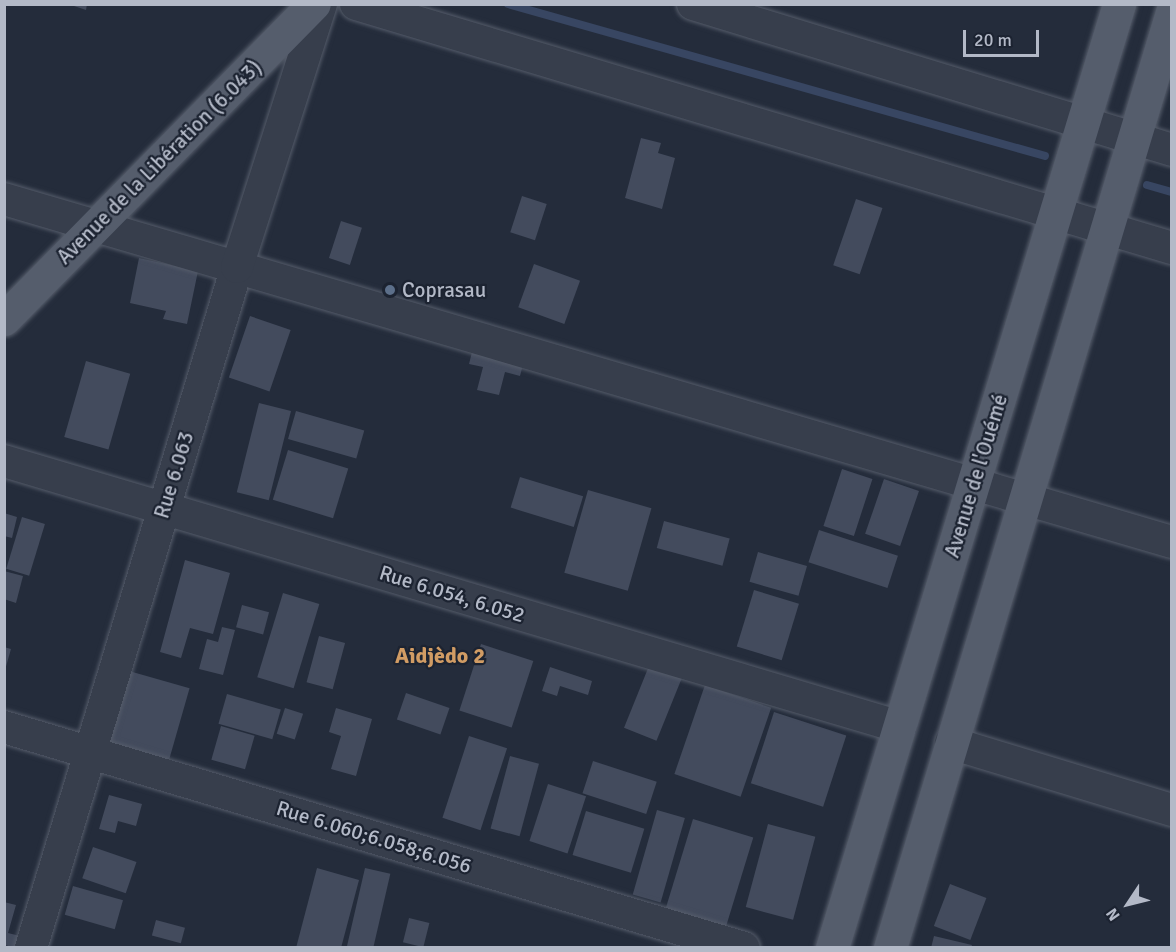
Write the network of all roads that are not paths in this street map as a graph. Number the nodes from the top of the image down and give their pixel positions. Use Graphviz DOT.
graph roads {
  1 [pos="314,4"];
  2 [pos="321,4"];
  3 [pos="356,4"];
  4 [pos="693,4"];
  5 [pos="1119,4"];
  6 [pos="1172,12"];
  7 [pos="1083,122"];
  8 [pos="1134,138"];
  9 [pos="1172,150"];
  10 [pos="4,199"];
  11 [pos="1056,212"];
  12 [pos="95,227"];
  13 [pos="1106,228"];
  14 [pos="1172,248"];
  15 [pos="237,267"];
  16 [pos="4,319"];
  17 [pos="4,461"];
  18 [pos="973,485"];
  19 [pos="1026,497"];
  20 [pos="164,508"];
  21 [pos="1172,542"];
  22 [pos="4,727"];
  23 [pos="900,727"];
  24 [pos="951,743"];
  25 [pos="90,753"];
  26 [pos="1172,810"];
  27 [pos="32,948"];
  28 [pos="744,948"];
  29 [pos="832,948"];
  30 [pos="890,948"];
  1 -- 12 [label="main road, Avenue de la Libération (6.043)"];
  2 -- 15 [label="street, Rue 6.063"];
  3 -- 11 [label="street"];
  4 -- 7 [label="street"];
  5 -- 7 [label="main road, Avenue de l'Ouémé"];
  6 -- 8 [label="main road"];
  7 -- 8 [label="street"];
  7 -- 11 [label="main road, Avenue de l'Ouémé"];
  8 -- 9 [label="street"];
  8 -- 13 [label="main road"];
  10 -- 12 [label="street"];
  11 -- 13 [label="street"];
  11 -- 18 [label="main road, Avenue de l'Ouémé"];
  12 -- 15 [label="street"];
  12 -- 16 [label="main road, Avenue de la Libération (6.043)"];
  13 -- 14 [label="street"];
  13 -- 19 [label="main road"];
  15 -- 18 [label="street"];
  15 -- 20 [label="street, Rue 6.063"];
  17 -- 20 [label="street, Rue 6.054, 6.052"];
  18 -- 19 [label="street"];
  18 -- 23 [label="main road, Avenue de l'Ouémé"];
  19 -- 21 [label="street"];
  19 -- 24 [label="main road"];
  20 -- 23 [label="street, Rue 6.054, 6.052"];
  20 -- 25 [label="street, Rue 6.063"];
  22 -- 25 [label="street, Rue 6.060;6.058;6.056"];
  23 -- 29 [label="main road, Avenue de l'Ouémé"];
  24 -- 26 [label="street"];
  24 -- 30 [label="main road"];
  25 -- 27 [label="street, Rue 6.063"];
  25 -- 28 [label="street, Rue 6.060;6.058;6.056"];
}
